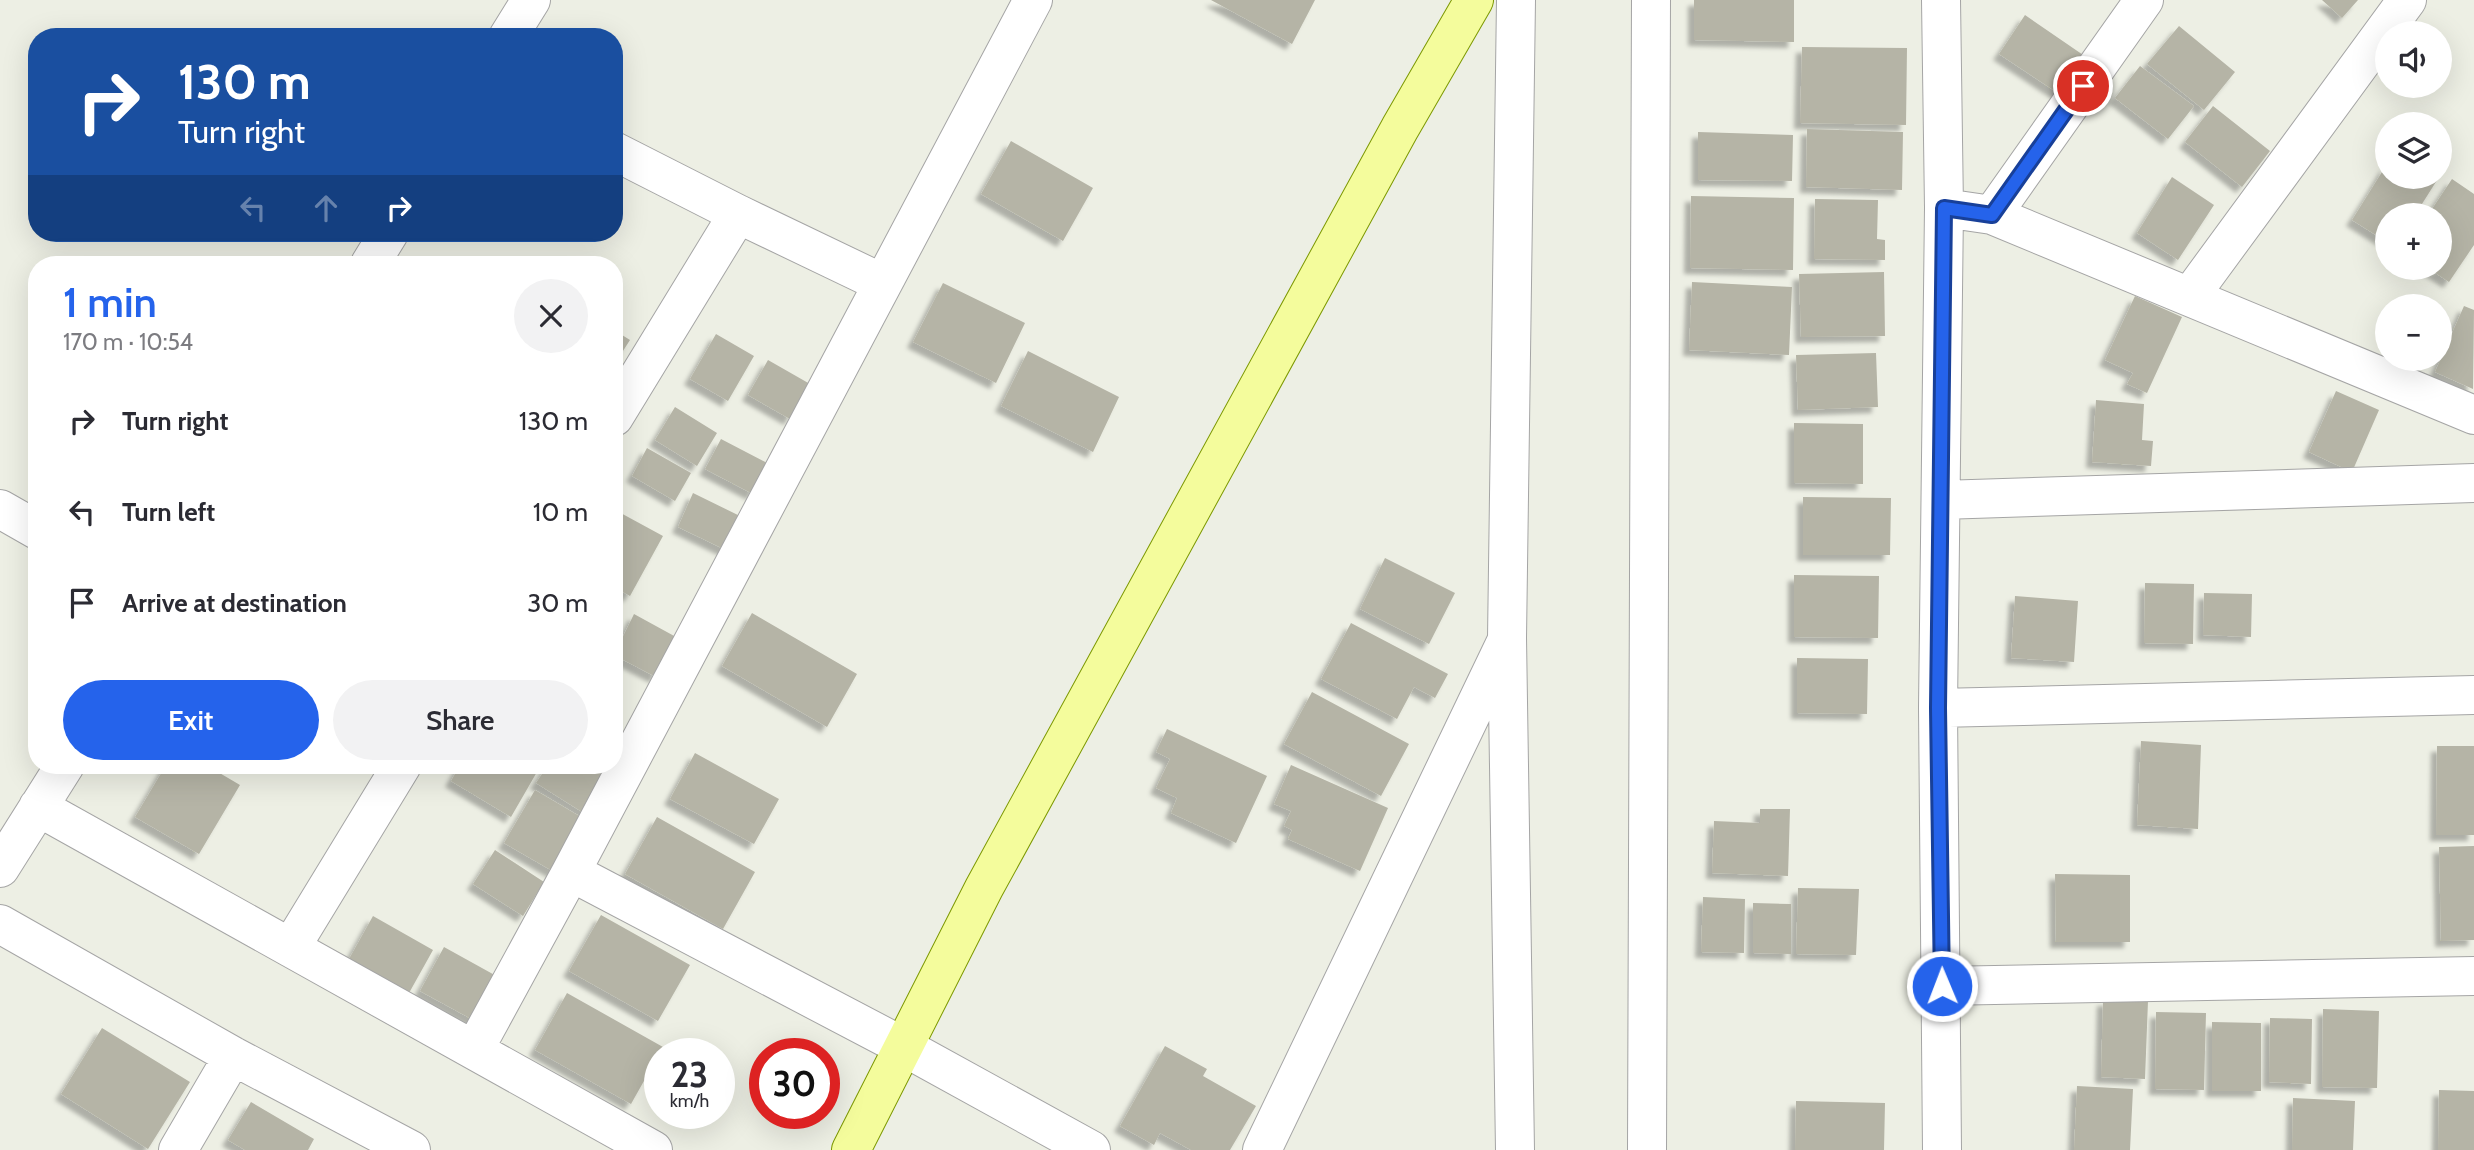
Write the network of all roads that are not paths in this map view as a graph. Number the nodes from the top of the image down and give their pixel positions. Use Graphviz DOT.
graph roads {
  1 [pos="531,0"];
  2 [pos="1033,0"];
  3 [pos="1474,0"];
  4 [pos="1516,0"];
  5 [pos="1651,0"];
  6 [pos="1941,0"];
  7 [pos="2144,0"];
  8 [pos="2407,0"];
  9 [pos="514,28"];
  10 [pos="623,156"];
  11 [pos="1944,208"];
  12 [pos="738,214"];
  13 [pos="1992,215"];
  14 [pos="882,283"];
  15 [pos="2190,296"];
  16 [pos="623,402"];
  17 [pos="2474,415"];
  18 [pos="2474,483"];
  19 [pos="1941,500"];
  20 [pos="0,509"];
  21 [pos="28,525"];
  22 [pos="1507,638"];
  23 [pos="2474,695"];
  24 [pos="1938,708"];
  25 [pos="59,774"];
  26 [pos="397,774"];
  27 [pos="623,774"];
  28 [pos="623,774"];
  29 [pos="38,807"];
  30 [pos="0,868"];
  31 [pos="571,872"];
  32 [pos="0,924"];
  33 [pos="291,947"];
  34 [pos="2474,976"];
  35 [pos="1942,986"];
  36 [pos="904,1047"];
  37 [pos="474,1050"];
  38 [pos="233,1056"];
  39 [pos="178,1150"];
  40 [pos="411,1150"];
  41 [pos="653,1150"];
  42 [pos="851,1150"];
  43 [pos="1091,1150"];
  44 [pos="1262,1150"];
  45 [pos="1515,1150"];
  46 [pos="1647,1150"];
  47 [pos="1942,1150"];
  1 -- 9 [label="street"];
  2 -- 14 [label="street"];
  3 -- 36 [label="main road"];
  4 -- 22 [label="street"];
  5 -- 46 [label="street"];
  6 -- 11 [label="street"];
  7 -- 13 [label="street"];
  8 -- 15 [label="street"];
  10 -- 12 [label="street"];
  11 -- 13 [label="street"];
  11 -- 19 [label="street"];
  12 -- 14 [label="street"];
  12 -- 16 [label="street"];
  13 -- 15 [label="street"];
  14 -- 27 [label="street"];
  15 -- 17 [label="street"];
  18 -- 19 [label="street"];
  19 -- 24 [label="street"];
  20 -- 21 [label="street"];
  22 -- 44 [label="street"];
  22 -- 45 [label="street"];
  23 -- 24 [label="street"];
  24 -- 35 [label="street"];
  25 -- 29 [label="street"];
  26 -- 33 [label="street"];
  28 -- 31 [label="street"];
  29 -- 30 [label="street"];
  29 -- 33 [label="street"];
  31 -- 36 [label="street"];
  31 -- 37 [label="street"];
  32 -- 38 [label="street"];
  33 -- 37 [label="street"];
  34 -- 35 [label="street"];
  35 -- 47 [label="street"];
  36 -- 42 [label="main road"];
  36 -- 43 [label="street"];
  37 -- 41 [label="street"];
  38 -- 39 [label="street"];
  38 -- 40 [label="street"];
}
